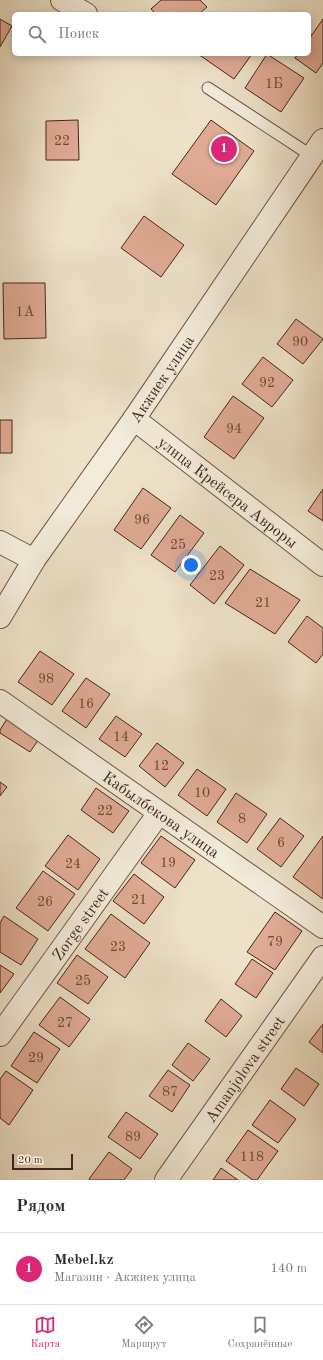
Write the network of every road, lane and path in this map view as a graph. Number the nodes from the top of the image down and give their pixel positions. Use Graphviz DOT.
graph roads {
  1 [pos="62,0"];
  2 [pos="83,12"];
  3 [pos="208,88"];
  4 [pos="318,148"];
  5 [pos="134,420"];
  6 [pos="0,542"];
  7 [pos="34,560"];
  8 [pos="323,565"];
  9 [pos="0,617"];
  10 [pos="0,701"];
  11 [pos="159,813"];
  12 [pos="323,927"];
  13 [pos="323,957"];
  14 [pos="0,1035"];
  15 [pos="166,1180"];
  1 -- 2 [label="street"];
  3 -- 4 [label="lane"];
  4 -- 5 [label="street, Акжиек улица"];
  5 -- 7 [label="street, Акжиек улица"];
  5 -- 8 [label="street, улица Крейсера Авроры"];
  6 -- 7 [label="street"];
  7 -- 9 [label="street, Акжиек улица"];
  10 -- 11 [label="street, Кабылбекова улица"];
  11 -- 12 [label="street, Кабылбекова улица"];
  11 -- 14 [label="street, Zorge street"];
  13 -- 15 [label="street, Amanjolova street"];
}
